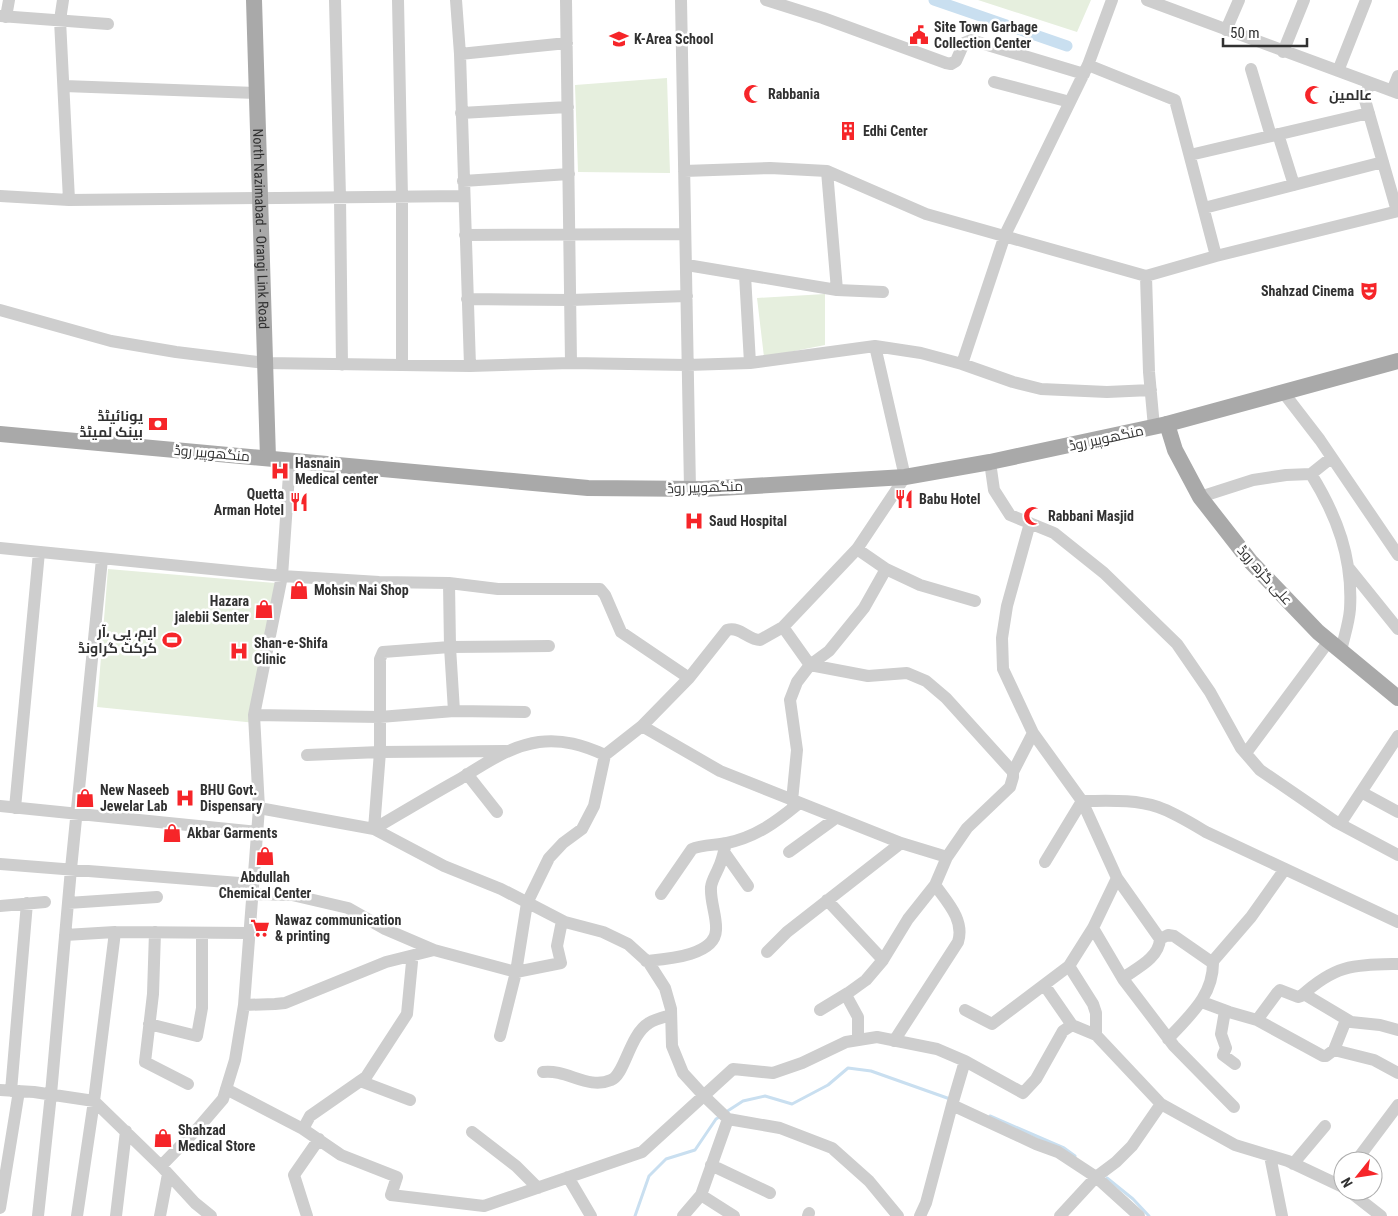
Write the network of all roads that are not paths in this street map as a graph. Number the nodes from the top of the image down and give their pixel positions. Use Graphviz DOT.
graph roads {
  1 [pos="8,0"];
  2 [pos="63,0"];
  3 [pos="254,0"];
  4 [pos="335,0"];
  5 [pos="398,0"];
  6 [pos="456,0"];
  7 [pos="566,0"];
  8 [pos="681,0"];
  9 [pos="766,0"];
  10 [pos="1112,0"];
  11 [pos="1147,0"];
  12 [pos="1239,0"];
  13 [pos="1304,0"];
  14 [pos="1366,0"];
  15 [pos="1178,6"];
  16 [pos="3,16"];
  17 [pos="60,20"];
  18 [pos="108,24"];
  19 [pos="1226,30"];
  20 [pos="567,43"];
  21 [pos="1283,52"];
  22 [pos="460,54"];
  23 [pos="1251,69"];
  24 [pos="1086,70"];
  25 [pos="1338,72"];
  26 [pos="1398,76"];
  27 [pos="994,82"];
  28 [pos="1369,83"];
  29 [pos="64,86"];
  30 [pos="256,92"];
  31 [pos="1395,92"];
  32 [pos="1070,102"];
  33 [pos="568,107"];
  34 [pos="461,113"];
  35 [pos="1369,113"];
  36 [pos="1274,135"];
  37 [pos="1190,155"];
  38 [pos="1383,162"];
  39 [pos="827,171"];
  40 [pos="684,172"];
  41 [pos="569,174"];
  42 [pos="463,181"];
  43 [pos="1294,185"];
  44 [pos="0,196"];
  45 [pos="464,196"];
  46 [pos="402,197"];
  47 [pos="340,198"];
  48 [pos="260,199"];
  49 [pos="69,200"];
  50 [pos="1204,208"];
  51 [pos="1398,211"];
  52 [pos="570,234"];
  53 [pos="685,234"];
  54 [pos="465,235"];
  55 [pos="1005,235"];
  56 [pos="1216,256"];
  57 [pos="687,265"];
  58 [pos="746,275"];
  59 [pos="1146,276"];
  60 [pos="837,290"];
  61 [pos="883,292"];
  62 [pos="687,296"];
  63 [pos="467,299"];
  64 [pos="571,300"];
  65 [pos="0,310"];
  66 [pos="875,346"];
  67 [pos="1398,361"];
  68 [pos="265,363"];
  69 [pos="572,363"];
  70 [pos="750,363"];
  71 [pos="342,364"];
  72 [pos="962,364"];
  73 [pos="402,365"];
  74 [pos="687,365"];
  75 [pos="470,366"];
  76 [pos="1151,390"];
  77 [pos="1283,392"];
  78 [pos="1161,426"];
  79 [pos="0,434"];
  80 [pos="268,458"];
  81 [pos="1331,458"];
  82 [pos="290,460"];
  83 [pos="990,462"];
  84 [pos="1311,474"];
  85 [pos="905,477"];
  86 [pos="690,489"];
  87 [pos="1200,497"];
  88 [pos="1030,523"];
  89 [pos="0,548"];
  90 [pos="857,550"];
  91 [pos="39,552"];
  92 [pos="1398,556"];
  93 [pos="102,559"];
  94 [pos="1348,567"];
  95 [pos="886,569"];
  96 [pos="282,576"];
  97 [pos="449,583"];
  98 [pos="976,601"];
  99 [pos="783,627"];
  100 [pos="1398,629"];
  101 [pos="549,646"];
  102 [pos="1335,646"];
  103 [pos="450,647"];
  104 [pos="810,665"];
  105 [pos="689,678"];
  106 [pos="1398,698"];
  107 [pos="454,711"];
  108 [pos="526,712"];
  109 [pos="254,715"];
  110 [pos="380,717"];
  111 [pos="642,726"];
  112 [pos="1033,733"];
  113 [pos="1398,736"];
  114 [pos="380,752"];
  115 [pos="508,752"];
  116 [pos="1246,753"];
  117 [pos="307,755"];
  118 [pos="605,755"];
  119 [pos="1013,772"];
  120 [pos="467,774"];
  121 [pos="1361,792"];
  122 [pos="795,802"];
  123 [pos="1082,802"];
  124 [pos="0,806"];
  125 [pos="15,808"];
  126 [pos="259,808"];
  127 [pos="497,812"];
  128 [pos="1398,812"];
  129 [pos="76,814"];
  130 [pos="836,818"];
  131 [pos="1340,824"];
  132 [pos="374,829"];
  133 [pos="257,832"];
  134 [pos="901,844"];
  135 [pos="725,848"];
  136 [pos="789,852"];
  137 [pos="1398,855"];
  138 [pos="947,857"];
  139 [pos="1045,862"];
  140 [pos="0,864"];
  141 [pos="71,869"];
  142 [pos="1285,869"];
  143 [pos="1117,878"];
  144 [pos="935,885"];
  145 [pos="748,886"];
  146 [pos="252,889"];
  147 [pos="661,894"];
  148 [pos="157,897"];
  149 [pos="827,900"];
  150 [pos="45,902"];
  151 [pos="27,903"];
  152 [pos="68,903"];
  153 [pos="527,903"];
  154 [pos="0,906"];
  155 [pos="562,921"];
  156 [pos="1398,922"];
  157 [pos="1093,928"];
  158 [pos="115,932"];
  159 [pos="155,932"];
  160 [pos="202,933"];
  161 [pos="249,933"];
  162 [pos="65,935"];
  163 [pos="1160,939"];
  164 [pos="434,950"];
  165 [pos="768,952"];
  166 [pos="883,960"];
  167 [pos="646,961"];
  168 [pos="1213,961"];
  169 [pos="412,962"];
  170 [pos="1398,964"];
  171 [pos="1069,966"];
  172 [pos="516,972"];
  173 [pos="1123,978"];
  174 [pos="1044,986"];
  175 [pos="1304,994"];
  176 [pos="846,995"];
  177 [pos="1202,1002"];
  178 [pos="244,1005"];
  179 [pos="820,1010"];
  180 [pos="964,1010"];
  181 [pos="1225,1011"];
  182 [pos="671,1015"];
  183 [pos="1257,1020"];
  184 [pos="1346,1020"];
  185 [pos="149,1024"];
  186 [pos="1072,1025"];
  187 [pos="1398,1030"];
  188 [pos="1096,1035"];
  189 [pos="500,1036"];
  190 [pos="1168,1039"];
  191 [pos="858,1040"];
  192 [pos="894,1041"];
  193 [pos="1334,1050"];
  194 [pos="965,1061"];
  195 [pos="1235,1064"];
  196 [pos="1396,1067"];
  197 [pos="543,1072"];
  198 [pos="360,1081"];
  199 [pos="188,1084"];
  200 [pos="226,1089"];
  201 [pos="10,1090"];
  202 [pos="51,1094"];
  203 [pos="704,1096"];
  204 [pos="410,1100"];
  205 [pos="94,1101"];
  206 [pos="953,1102"];
  207 [pos="1161,1104"];
  208 [pos="1398,1105"];
  209 [pos="1234,1107"];
  210 [pos="723,1115"];
  211 [pos="1325,1126"];
  212 [pos="303,1129"];
  213 [pos="126,1131"];
  214 [pos="472,1132"];
  215 [pos="319,1139"];
  216 [pos="1364,1151"];
  217 [pos="1270,1156"];
  218 [pos="1294,1164"];
  219 [pos="711,1165"];
  220 [pos="165,1170"];
  221 [pos="1099,1175"];
  222 [pos="568,1177"];
  223 [pos="1333,1181"];
  224 [pos="538,1188"];
  225 [pos="770,1193"];
  226 [pos="701,1195"];
  227 [pos="1363,1201"];
  228 [pos="0,1208"];
  229 [pos="486,1211"];
  230 [pos="890,1213"];
  231 [pos="38,1216"];
  232 [pos="77,1216"];
  233 [pos="116,1216"];
  234 [pos="160,1216"];
  235 [pos="212,1216"];
  236 [pos="307,1216"];
  237 [pos="591,1216"];
  238 [pos="683,1216"];
  239 [pos="734,1216"];
  240 [pos="920,1216"];
  241 [pos="1060,1216"];
  242 [pos="1139,1216"];
  243 [pos="1282,1216"];
  244 [pos="1381,1216"];
  1 -- 16 [label="street"];
  2 -- 17 [label="street"];
  3 -- 30 [label="main road, North Nazimabad - Orangi Link Road"];
  4 -- 47 [label="street"];
  5 -- 46 [label="street"];
  6 -- 22 [label="street"];
  7 -- 20 [label="street"];
  8 -- 40 [label="street"];
  9 -- 24 [label="street"];
  10 -- 24 [label="street"];
  11 -- 15 [label="street"];
  12 -- 19 [label="street"];
  13 -- 21 [label="street"];
  14 -- 25 [label="street"];
  15 -- 19 [label="street"];
  16 -- 17 [label="street"];
  17 -- 18 [label="street"];
  17 -- 29 [label="street"];
  19 -- 21 [label="street"];
  20 -- 22 [label="street"];
  20 -- 33 [label="street"];
  21 -- 25 [label="street"];
  22 -- 34 [label="street"];
  23 -- 36 [label="street"];
  24 -- 32 [label="street"];
  24 -- 37 [label="street"];
  25 -- 28 [label="street"];
  26 -- 31 [label="street"];
  27 -- 32 [label="street"];
  28 -- 31 [label="street"];
  28 -- 35 [label="street"];
  29 -- 30 [label="street"];
  29 -- 49 [label="street"];
  30 -- 48 [label="main road, North Nazimabad - Orangi Link Road"];
  32 -- 55 [label="street"];
  33 -- 34 [label="street"];
  33 -- 41 [label="street"];
  34 -- 42 [label="street"];
  35 -- 36 [label="street"];
  35 -- 38 [label="street"];
  36 -- 37 [label="street"];
  36 -- 43 [label="street"];
  37 -- 50 [label="street"];
  38 -- 43 [label="street"];
  38 -- 51 [label="street"];
  39 -- 40 [label="street"];
  39 -- 55 [label="street"];
  39 -- 60 [label="street"];
  40 -- 53 [label="street"];
  41 -- 42 [label="street"];
  41 -- 52 [label="street"];
  42 -- 45 [label="street"];
  43 -- 50 [label="street"];
  44 -- 49 [label="street"];
  45 -- 46 [label="street"];
  45 -- 54 [label="street"];
  46 -- 47 [label="street"];
  46 -- 73 [label="street"];
  47 -- 48 [label="street"];
  47 -- 71 [label="street"];
  48 -- 49 [label="street"];
  48 -- 68 [label="main road, North Nazimabad - Orangi Link Road"];
  50 -- 56 [label="street"];
  51 -- 56 [label="street"];
  52 -- 53 [label="street"];
  52 -- 54 [label="street"];
  52 -- 64 [label="street"];
  53 -- 57 [label="street"];
  54 -- 63 [label="street"];
  55 -- 59 [label="street"];
  55 -- 72 [label="street"];
  56 -- 59 [label="street"];
  57 -- 58 [label="street"];
  57 -- 62 [label="street"];
  58 -- 60 [label="street"];
  58 -- 70 [label="street"];
  59 -- 76 [label="street"];
  60 -- 61 [label="street"];
  62 -- 64 [label="street"];
  62 -- 74 [label="street"];
  63 -- 64 [label="street"];
  63 -- 75 [label="street"];
  64 -- 69 [label="street"];
  65 -- 68 [label="street"];
  66 -- 70 [label="street"];
  66 -- 72 [label="street"];
  66 -- 85 [label="street"];
  67 -- 77 [label="main road, منگھوپیر روڈ"];
  68 -- 71 [label="street"];
  68 -- 80 [label="main road, North Nazimabad - Orangi Link Road"];
  69 -- 74 [label="street"];
  69 -- 75 [label="street"];
  70 -- 74 [label="street"];
  71 -- 73 [label="street"];
  72 -- 76 [label="street"];
  73 -- 75 [label="street"];
  74 -- 86 [label="street"];
  76 -- 78 [label="street"];
  77 -- 78 [label="main road, منگھوپیر روڈ"];
  77 -- 81 [label="street"];
  78 -- 83 [label="main road, منگھوپیر روڈ"];
  78 -- 87 [label="main road, علی گڑھ روڈ"];
  79 -- 80 [label="main road, منگھوپیر روڈ"];
  80 -- 82 [label="main road, منگھوپیر روڈ"];
  81 -- 84 [label="street"];
  81 -- 92 [label="street"];
  82 -- 86 [label="main road, منگھوپیر روڈ"];
  82 -- 96 [label="street"];
  83 -- 85 [label="main road, منگھوپیر روڈ"];
  83 -- 88 [label="street"];
  84 -- 87 [label="street"];
  84 -- 94 [label="street"];
  85 -- 86 [label="main road, منگھوپیر روڈ"];
  85 -- 90 [label="street"];
  87 -- 102 [label="main road, علی گڑھ روڈ"];
  88 -- 112 [label="street"];
  88 -- 116 [label="street"];
  89 -- 91 [label="street"];
  90 -- 95 [label="street"];
  90 -- 99 [label="street"];
  91 -- 93 [label="street"];
  91 -- 125 [label="street"];
  93 -- 96 [label="street"];
  93 -- 129 [label="street"];
  94 -- 100 [label="street"];
  94 -- 102 [label="street"];
  95 -- 98 [label="street"];
  95 -- 104 [label="street"];
  96 -- 97 [label="street"];
  96 -- 109 [label="street"];
  97 -- 103 [label="street"];
  97 -- 105 [label="street"];
  99 -- 104 [label="street"];
  99 -- 105 [label="street"];
  101 -- 103 [label="street"];
  102 -- 106 [label="main road, علی گڑھ روڈ"];
  102 -- 116 [label="street"];
  103 -- 107 [label="street"];
  103 -- 110 [label="street"];
  104 -- 119 [label="street"];
  104 -- 122 [label="street"];
  105 -- 111 [label="street"];
  107 -- 108 [label="street"];
  107 -- 110 [label="street"];
  109 -- 110 [label="street"];
  109 -- 126 [label="street"];
  110 -- 114 [label="street"];
  111 -- 118 [label="street"];
  111 -- 122 [label="street"];
  112 -- 119 [label="street"];
  112 -- 123 [label="street"];
  113 -- 121 [label="street"];
  114 -- 115 [label="street"];
  114 -- 117 [label="street"];
  114 -- 132 [label="street"];
  115 -- 118 [label="street"];
  115 -- 120 [label="street"];
  116 -- 131 [label="street"];
  118 -- 153 [label="street"];
  119 -- 138 [label="street"];
  120 -- 127 [label="street"];
  120 -- 132 [label="street"];
  121 -- 128 [label="street"];
  121 -- 131 [label="street"];
  122 -- 130 [label="street"];
  122 -- 135 [label="street"];
  123 -- 139 [label="street"];
  123 -- 142 [label="street"];
  123 -- 143 [label="street"];
  124 -- 125 [label="street"];
  125 -- 129 [label="street"];
  126 -- 132 [label="street"];
  126 -- 133 [label="street"];
  129 -- 133 [label="street"];
  129 -- 141 [label="street"];
  130 -- 134 [label="street"];
  130 -- 136 [label="street"];
  131 -- 137 [label="street"];
  132 -- 153 [label="street"];
  133 -- 146 [label="street"];
  134 -- 138 [label="street"];
  134 -- 149 [label="street"];
  135 -- 145 [label="street"];
  135 -- 147 [label="street"];
  135 -- 167 [label="street"];
  138 -- 144 [label="street"];
  140 -- 141 [label="street"];
  141 -- 146 [label="street"];
  141 -- 152 [label="street"];
  142 -- 156 [label="street"];
  142 -- 168 [label="street"];
  143 -- 157 [label="street"];
  143 -- 163 [label="street"];
  144 -- 166 [label="street"];
  144 -- 192 [label="street"];
  146 -- 161 [label="street"];
  146 -- 164 [label="street"];
  148 -- 152 [label="street"];
  149 -- 165 [label="street"];
  149 -- 166 [label="street"];
  150 -- 151 [label="street"];
  151 -- 154 [label="street"];
  151 -- 201 [label="street"];
  152 -- 162 [label="street"];
  153 -- 155 [label="street"];
  153 -- 172 [label="street"];
  155 -- 167 [label="street"];
  155 -- 172 [label="street"];
  157 -- 171 [label="street"];
  157 -- 173 [label="street"];
  158 -- 159 [label="street"];
  158 -- 162 [label="street"];
  158 -- 205 [label="street"];
  159 -- 160 [label="street"];
  159 -- 185 [label="street"];
  160 -- 161 [label="street"];
  160 -- 185 [label="street"];
  161 -- 178 [label="street"];
  162 -- 202 [label="street"];
  163 -- 168 [label="street"];
  163 -- 173 [label="street"];
  164 -- 172 [label="street"];
  164 -- 178 [label="street"];
  166 -- 176 [label="street"];
  167 -- 182 [label="street"];
  168 -- 177 [label="street"];
  169 -- 198 [label="street"];
  170 -- 175 [label="street"];
  171 -- 174 [label="street"];
  171 -- 188 [label="street"];
  172 -- 189 [label="street"];
  173 -- 190 [label="street"];
  174 -- 180 [label="street"];
  174 -- 186 [label="street"];
  175 -- 183 [label="street"];
  175 -- 184 [label="street"];
  176 -- 179 [label="street"];
  176 -- 191 [label="street"];
  177 -- 181 [label="street"];
  177 -- 190 [label="street"];
  178 -- 200 [label="street"];
  181 -- 183 [label="street"];
  181 -- 195 [label="street"];
  182 -- 197 [label="street"];
  182 -- 203 [label="street"];
  183 -- 193 [label="street"];
  184 -- 187 [label="street"];
  184 -- 193 [label="street"];
  185 -- 199 [label="street"];
  186 -- 188 [label="street"];
  186 -- 194 [label="street"];
  188 -- 207 [label="street"];
  190 -- 209 [label="street"];
  191 -- 192 [label="street"];
  191 -- 203 [label="street"];
  192 -- 194 [label="street"];
  193 -- 196 [label="street"];
  194 -- 206 [label="street"];
  198 -- 204 [label="street"];
  198 -- 212 [label="street"];
  200 -- 212 [label="street"];
  200 -- 220 [label="street"];
  201 -- 202 [label="street"];
  201 -- 228 [label="street"];
  202 -- 205 [label="street"];
  202 -- 231 [label="street"];
  203 -- 210 [label="street"];
  203 -- 222 [label="street"];
  205 -- 213 [label="street"];
  205 -- 232 [label="street"];
  206 -- 221 [label="street"];
  206 -- 240 [label="street"];
  207 -- 217 [label="street"];
  207 -- 221 [label="street"];
  208 -- 216 [label="street"];
  210 -- 219 [label="street"];
  210 -- 230 [label="street"];
  211 -- 218 [label="street"];
  212 -- 215 [label="street"];
  213 -- 220 [label="street"];
  213 -- 233 [label="street"];
  214 -- 224 [label="street"];
  215 -- 229 [label="street"];
  215 -- 236 [label="street"];
  217 -- 218 [label="street"];
  217 -- 243 [label="street"];
  218 -- 223 [label="street"];
  219 -- 225 [label="street"];
  219 -- 226 [label="street"];
  220 -- 234 [label="street"];
  220 -- 235 [label="street"];
  221 -- 241 [label="street"];
  221 -- 242 [label="street"];
  222 -- 224 [label="street"];
  222 -- 237 [label="street"];
  224 -- 229 [label="street"];
  226 -- 238 [label="street"];
  226 -- 239 [label="street"];
  227 -- 244 [label="street"];
}
